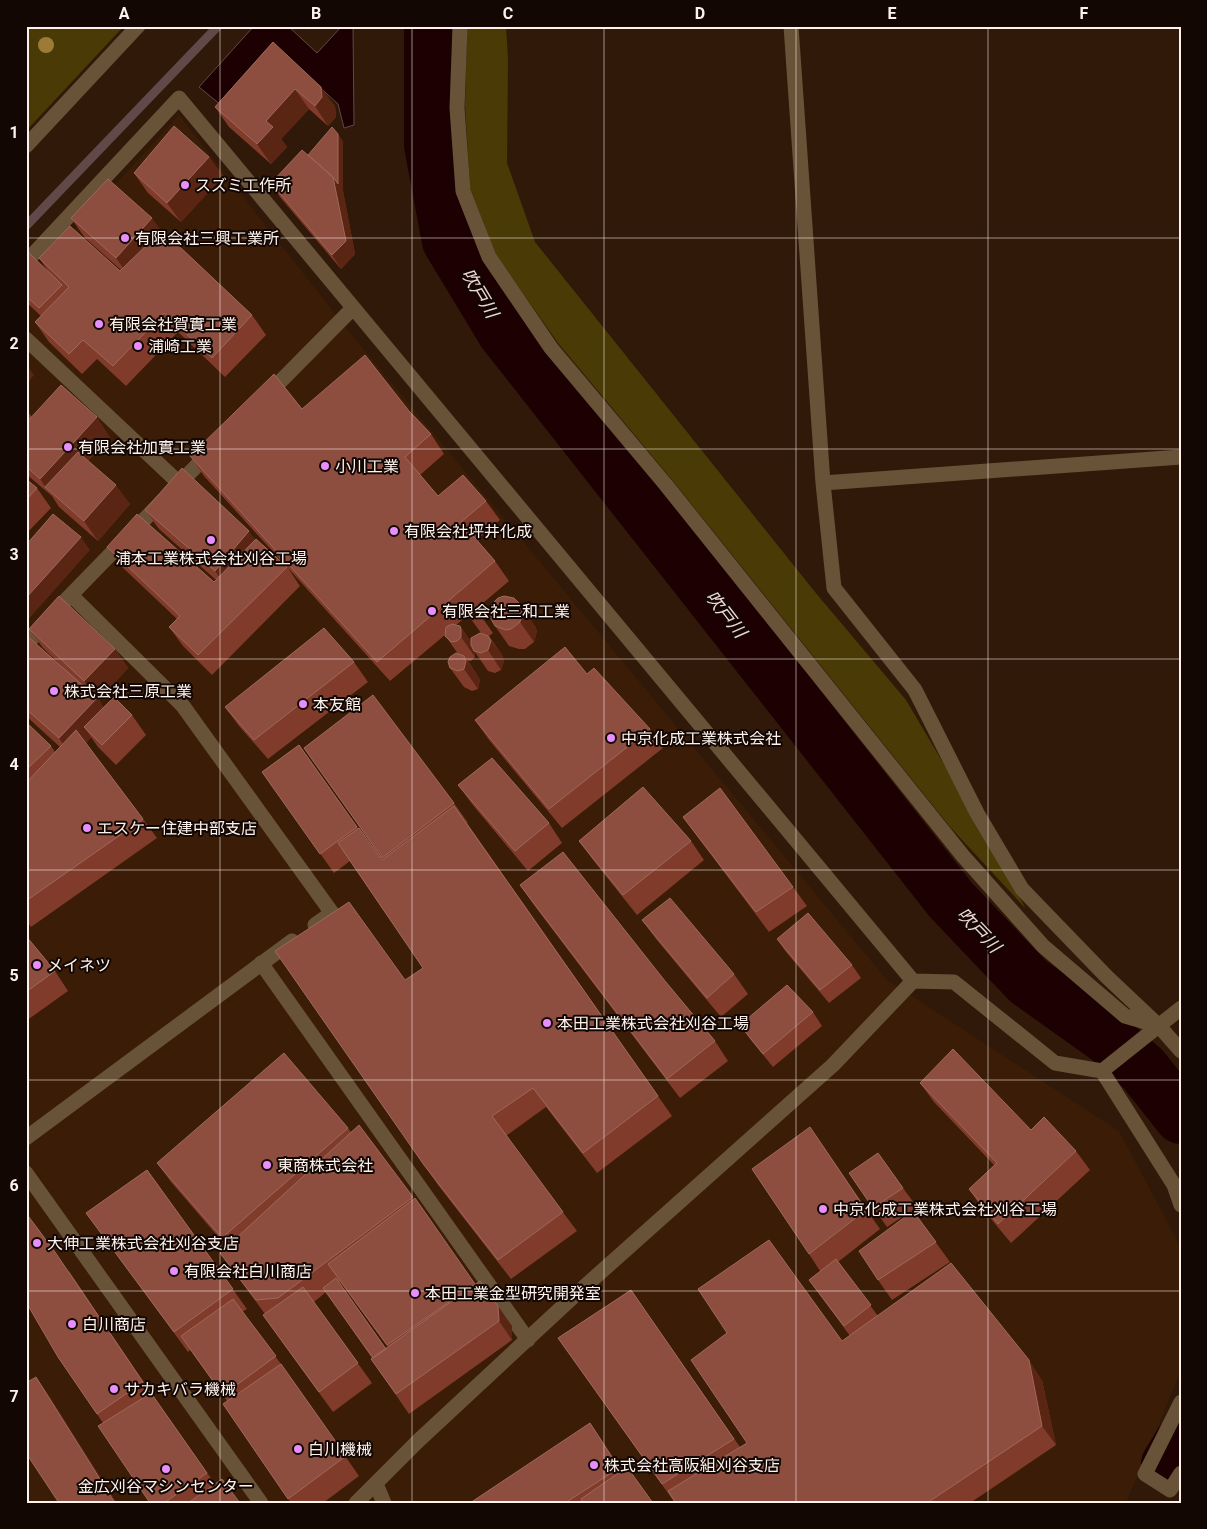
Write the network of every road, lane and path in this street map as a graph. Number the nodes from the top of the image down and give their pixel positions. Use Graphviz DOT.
graph roads {
  1 [pos="138,26"];
  2 [pos="460,26"];
  3 [pos="791,26"];
  4 [pos="26,146"];
  5 [pos="26,262"];
  6 [pos="353,308"];
  7 [pos="26,339"];
  8 [pos="256,406"];
  9 [pos="221,441"];
  10 [pos="1181,457"];
  11 [pos="179,483"];
  12 [pos="823,483"];
  13 [pos="70,595"];
  14 [pos="26,645"];
  15 [pos="261,963"];
  16 [pos="912,981"];
  17 [pos="1181,1008"];
  18 [pos="1159,1026"];
  19 [pos="1181,1051"];
  20 [pos="1102,1071"];
  21 [pos="26,1138"];
  22 [pos="26,1173"];
  23 [pos="1181,1205"];
  24 [pos="528,1340"];
  25 [pos="1181,1402"];
  26 [pos="1181,1473"];
  27 [pos="376,1484"];
  28 [pos="262,1503"];
  29 [pos="356,1503"];
  30 [pos="384,1503"];
  1 -- 4 [label="street"];
  2 -- 18 [label="street"];
  3 -- 12 [label="street"];
  5 -- 6 [label="street"];
  6 -- 8 [label="street"];
  6 -- 16 [label="street"];
  7 -- 11 [label="street"];
  9 -- 11 [label="street"];
  10 -- 12 [label="street"];
  11 -- 13 [label="street"];
  12 -- 18 [label="street"];
  13 -- 14 [label="street"];
  13 -- 15 [label="street"];
  15 -- 21 [label="street"];
  15 -- 24 [label="street"];
  16 -- 20 [label="street"];
  16 -- 24 [label="street"];
  17 -- 18 [label="street"];
  18 -- 19 [label="street"];
  18 -- 20 [label="street"];
  20 -- 23 [label="street"];
  22 -- 28 [label="street"];
  24 -- 27 [label="street"];
  25 -- 26 [label="street"];
  27 -- 29 [label="street"];
  27 -- 30 [label="street"];
}
